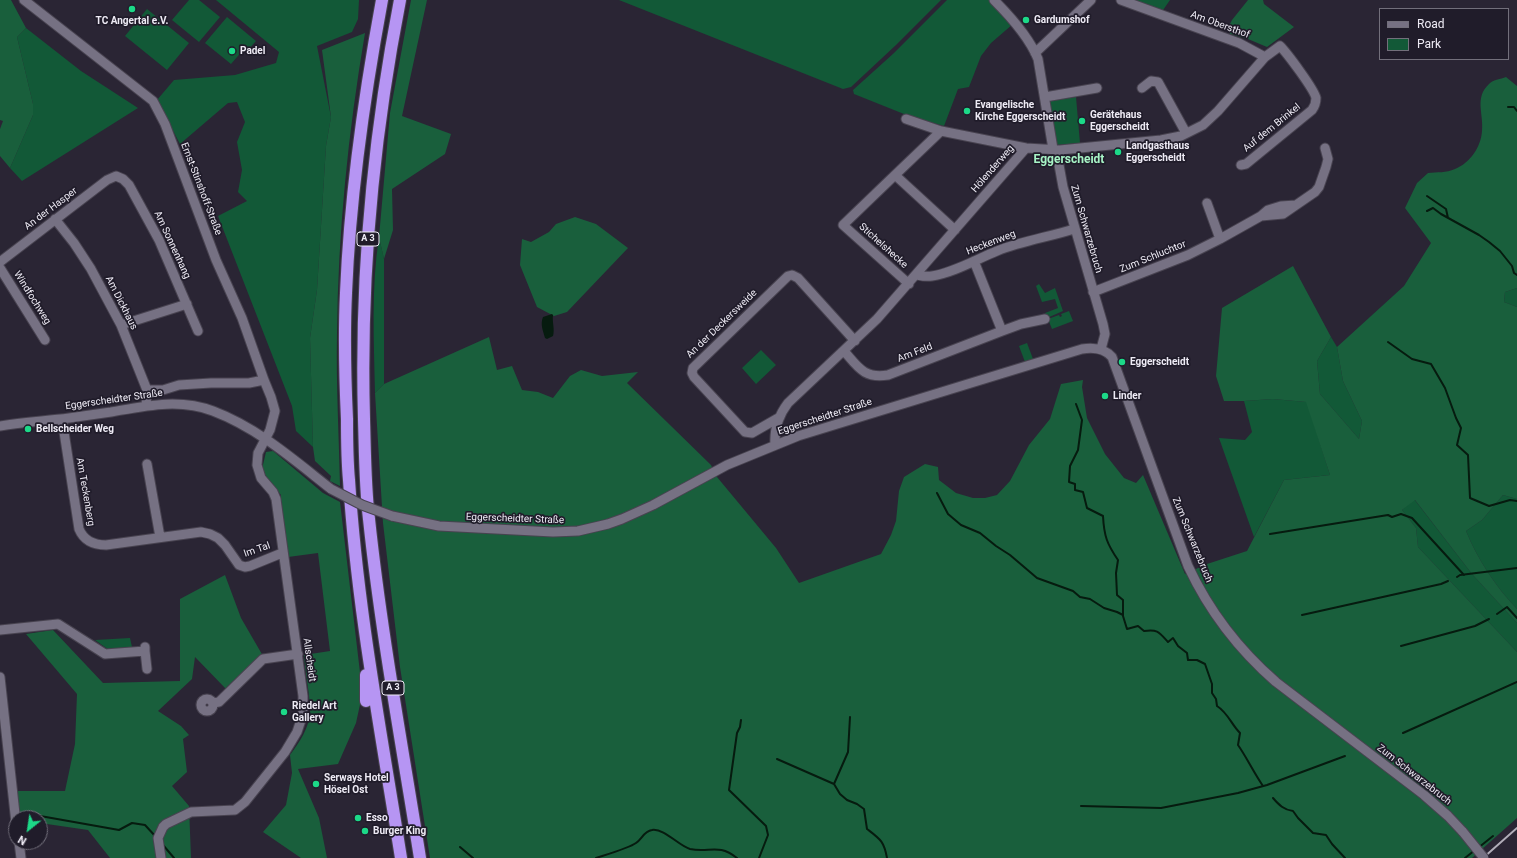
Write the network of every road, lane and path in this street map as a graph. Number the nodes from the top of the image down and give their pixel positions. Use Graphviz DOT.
graph roads {
  1 [pos="24,0"];
  2 [pos="382,0"];
  3 [pos="400,0"];
  4 [pos="994,0"];
  5 [pos="1091,0"];
  6 [pos="1121,0"];
  7 [pos="1280,46"];
  8 [pos="1035,53"];
  9 [pos="1265,57"];
  10 [pos="1097,88"];
  11 [pos="1142,88"];
  12 [pos="1045,97"];
  13 [pos="906,118"];
  14 [pos="941,131"];
  15 [pos="1186,133"];
  16 [pos="1026,148"];
  17 [pos="1325,148"];
  18 [pos="1056,150"];
  19 [pos="1241,165"];
  20 [pos="895,175"];
  21 [pos="116,176"];
  22 [pos="1207,203"];
  23 [pos="55,220"];
  24 [pos="1074,229"];
  25 [pos="955,230"];
  26 [pos="1220,239"];
  27 [pos="974,261"];
  28 [pos="0,262"];
  29 [pos="0,268"];
  30 [pos="917,275"];
  31 [pos="909,284"];
  32 [pos="1093,292"];
  33 [pos="187,304"];
  34 [pos="1045,319"];
  35 [pos="121,325"];
  36 [pos="198,331"];
  37 [pos="1002,331"];
  38 [pos="45,340"];
  39 [pos="855,341"];
  40 [pos="1100,349"];
  41 [pos="844,351"];
  42 [pos="264,380"];
  43 [pos="147,390"];
  44 [pos="146,406"];
  45 [pos="780,417"];
  46 [pos="62,419"];
  47 [pos="0,426"];
  48 [pos="266,438"];
  49 [pos="779,444"];
  50 [pos="147,464"];
  51 [pos="160,537"];
  52 [pos="282,553"];
  53 [pos="239,565"];
  54 [pos="0,630"];
  55 [pos="365,636"];
  56 [pos="298,654"];
  57 [pos="146,669"];
  58 [pos="0,677"];
  59 [pos="366,701"];
  60 [pos="213,703"];
  61 [pos="15,810"];
  62 [pos="161,858"];
  63 [pos="401,858"];
  64 [pos="420,858"];
  65 [pos="1484,858"];
  1 -- 42 [label="street, Ernst-Stinshoff-Straße"];
  2 -- 55 [label="highway, A 3"];
  3 -- 64 [label="highway, A 3"];
  4 -- 8 [label="street, Zum Schwarzebruch"];
  5 -- 8 [label="street"];
  6 -- 9 [label="street, Am Obersthof"];
  7 -- 9 [label="street, Hölenderweg"];
  7 -- 19 [label="street, Auf dem Brinkel"];
  8 -- 12 [label="street, Zum Schwarzebruch"];
  9 -- 15 [label="street, Hölenderweg"];
  10 -- 12 [label="street"];
  11 -- 15 [label="street"];
  12 -- 18 [label="street, Zum Schwarzebruch"];
  13 -- 14 [label="street"];
  14 -- 16 [label="street"];
  14 -- 20 [label="street, Stichelshecke"];
  15 -- 18 [label="street, Hölenderweg"];
  16 -- 18 [label="street, Hölenderweg"];
  16 -- 25 [label="street, Hölenderweg"];
  17 -- 26 [label="street, Zum Schluchtor"];
  18 -- 24 [label="street, Zum Schwarzebruch"];
  20 -- 25 [label="street"];
  20 -- 31 [label="street, Stichelshecke"];
  21 -- 23 [label="street, An der Hasper"];
  21 -- 33 [label="street, Am Sonnenhang"];
  22 -- 26 [label="street"];
  23 -- 28 [label="street, An der Hasper"];
  23 -- 35 [label="street, Am Dickhaus"];
  24 -- 27 [label="street, Heckenweg"];
  24 -- 32 [label="street, Zum Schwarzebruch"];
  25 -- 30 [label="street, Hölenderweg"];
  26 -- 32 [label="street, Zum Schluchtor"];
  27 -- 30 [label="street, Heckenweg"];
  27 -- 37 [label="street"];
  29 -- 38 [label="street, Windfochweg"];
  30 -- 31 [label="street, Hölenderweg"];
  31 -- 39 [label="street, Hölenderweg"];
  32 -- 40 [label="street, Zum Schwarzebruch"];
  33 -- 35 [label="street"];
  33 -- 36 [label="street, Am Sonnenhang"];
  34 -- 37 [label="street, Am Feld"];
  35 -- 43 [label="street, Am Dickhaus"];
  37 -- 41 [label="street, Am Feld"];
  39 -- 41 [label="street, Hölenderweg"];
  39 -- 45 [label="street, An der Deckersweide"];
  40 -- 49 [label="street, Eggerscheidter Straße"];
  40 -- 65 [label="street, Zum Schwarzebruch, bridge"];
  41 -- 45 [label="street, Hölenderweg"];
  42 -- 43 [label="street, Eggerscheidter Straße"];
  42 -- 48 [label="street, Ernst-Stinshoff-Straße"];
  43 -- 44 [label="street, Am Dickhaus"];
  44 -- 46 [label="street, Eggerscheidter Straße"];
  44 -- 48 [label="street, Eggerscheidter Straße"];
  45 -- 49 [label="street, Hölenderweg"];
  46 -- 47 [label="street, Eggerscheidter Straße"];
  46 -- 51 [label="street, Am Teckenberg"];
  48 -- 49 [label="street, Eggerscheidter Straße, bridge"];
  48 -- 52 [label="street, Allscheidt"];
  50 -- 51 [label="street"];
  51 -- 53 [label="street, Am Teckenberg"];
  52 -- 53 [label="street, Im Tal"];
  52 -- 56 [label="street, Allscheidt"];
  54 -- 57 [label="street"];
  55 -- 59 [label="highway"];
  55 -- 63 [label="highway, A 3"];
  56 -- 60 [label="street"];
  56 -- 62 [label="street, Allscheidt"];
  58 -- 61 [label="street"];
}
